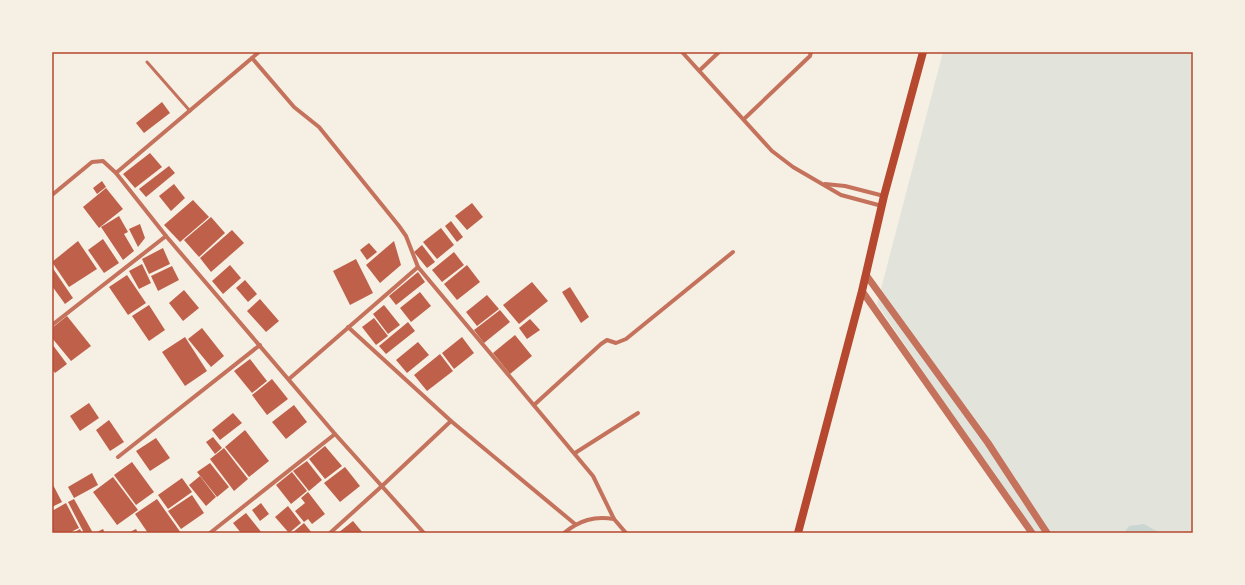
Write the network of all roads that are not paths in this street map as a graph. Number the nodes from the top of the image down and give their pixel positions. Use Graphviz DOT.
graph roads {
  1 [pos="259,52"];
  2 [pos="682,52"];
  3 [pos="719,52"];
  4 [pos="811,52"];
  5 [pos="923,52"];
  6 [pos="252,58"];
  7 [pos="147,62"];
  8 [pos="700,70"];
  9 [pos="190,111"];
  10 [pos="744,119"];
  11 [pos="116,173"];
  12 [pos="823,184"];
  13 [pos="52,194"];
  14 [pos="884,196"];
  15 [pos="882,206"];
  16 [pos="166,236"];
  17 [pos="733,252"];
  18 [pos="418,267"];
  19 [pos="866,275"];
  20 [pos="862,291"];
  21 [pos="52,325"];
  22 [pos="348,327"];
  23 [pos="260,345"];
  24 [pos="289,379"];
  25 [pos="534,405"];
  26 [pos="638,413"];
  27 [pos="451,421"];
  28 [pos="335,434"];
  29 [pos="575,453"];
  30 [pos="118,457"];
  31 [pos="382,486"];
  32 [pos="614,519"];
  33 [pos="575,524"];
  34 [pos="210,533"];
  35 [pos="330,533"];
  36 [pos="424,533"];
  37 [pos="564,533"];
  38 [pos="626,533"];
  39 [pos="798,533"];
  40 [pos="1032,533"];
  41 [pos="1047,533"];
  1 -- 6 [label="street"];
  2 -- 8 [label="street"];
  3 -- 8 [label="street"];
  4 -- 10 [label="street"];
  5 -- 14 [label="main road"];
  6 -- 9 [label="street"];
  6 -- 18 [label="street"];
  7 -- 9 [label="lane"];
  8 -- 10 [label="street"];
  9 -- 11 [label="street"];
  10 -- 12 [label="street"];
  11 -- 13 [label="street"];
  11 -- 16 [label="street"];
  12 -- 14 [label="street"];
  12 -- 15 [label="street"];
  14 -- 15 [label="main road"];
  15 -- 19 [label="main road"];
  16 -- 21 [label="street"];
  16 -- 23 [label="street"];
  17 -- 25 [label="street"];
  18 -- 22 [label="street"];
  18 -- 25 [label="street"];
  19 -- 20 [label="main road"];
  19 -- 41 [label="street"];
  20 -- 39 [label="main road"];
  20 -- 40 [label="street"];
  22 -- 24 [label="street"];
  22 -- 27 [label="street"];
  23 -- 24 [label="street"];
  23 -- 30 [label="street"];
  24 -- 28 [label="street"];
  25 -- 29 [label="street"];
  26 -- 29 [label="street"];
  27 -- 31 [label="street"];
  27 -- 33 [label="street"];
  28 -- 31 [label="street"];
  28 -- 34 [label="street"];
  29 -- 32 [label="street"];
  31 -- 35 [label="street"];
  31 -- 36 [label="street"];
  32 -- 33 [label="street"];
  32 -- 38 [label="street"];
  33 -- 37 [label="street"];
}
